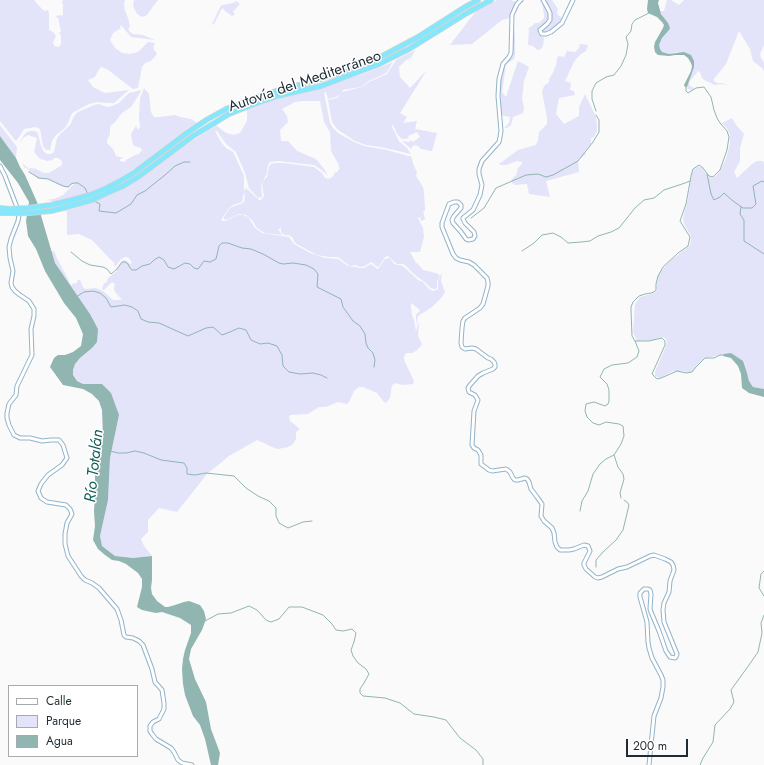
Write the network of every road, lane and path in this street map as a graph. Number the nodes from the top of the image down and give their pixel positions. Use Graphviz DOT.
graph roads {
  1 [pos="478,0"];
  2 [pos="491,0"];
  3 [pos="521,0"];
  4 [pos="543,0"];
  5 [pos="573,0"];
  6 [pos="0,166"];
  7 [pos="108,190"];
  8 [pos="0,208"];
  9 [pos="0,213"];
  10 [pos="192,765"];
  11 [pos="649,765"];
  1 -- 7 [label="highway, Autovía del Mediterráneo"];
  2 -- 7 [label="highway, Autovía del Mediterráneo"];
  3 -- 11 [label="main road"];
  4 -- 5 [label="main road"];
  6 -- 10 [label="main road"];
  7 -- 8 [label="highway, Autovía del Mediterráneo, bridge"];
  7 -- 9 [label="highway, Autovía del Mediterráneo, bridge"];
}
